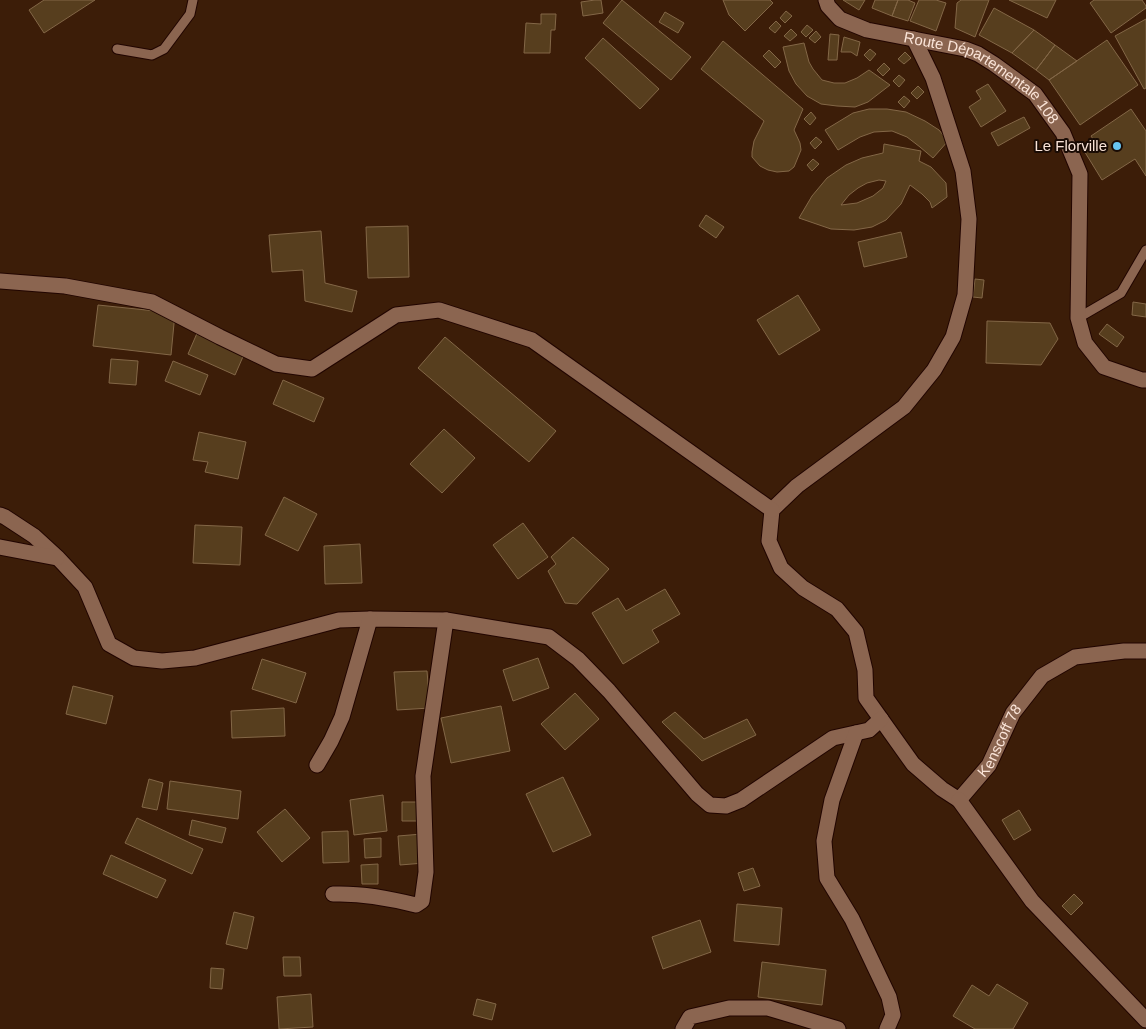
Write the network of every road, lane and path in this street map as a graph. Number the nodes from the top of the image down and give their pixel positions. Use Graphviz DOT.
graph roads {
  1 [pos="193,0"];
  2 [pos="826,0"];
  3 [pos="914,39"];
  4 [pos="117,49"];
  5 [pos="1146,250"];
  6 [pos="0,281"];
  7 [pos="1078,318"];
  8 [pos="1146,380"];
  9 [pos="772,510"];
  10 [pos="0,515"];
  11 [pos="0,547"];
  12 [pos="58,558"];
  13 [pos="370,619"];
  14 [pos="446,620"];
  15 [pos="1146,651"];
  16 [pos="881,719"];
  17 [pos="856,733"];
  18 [pos="317,765"];
  19 [pos="959,800"];
  20 [pos="333,894"];
  21 [pos="1146,1020"];
  22 [pos="683,1029"];
  23 [pos="838,1029"];
  24 [pos="888,1029"];
  1 -- 4 [label="lane"];
  2 -- 3 [label="street, Route Départementale 108"];
  3 -- 7 [label="street, Route Départementale 108"];
  3 -- 9 [label="street"];
  5 -- 7 [label="lane"];
  6 -- 9 [label="street"];
  7 -- 8 [label="street, Route Départementale 108"];
  9 -- 16 [label="street"];
  10 -- 12 [label="street"];
  11 -- 12 [label="street"];
  12 -- 13 [label="street"];
  13 -- 14 [label="street"];
  13 -- 18 [label="street"];
  14 -- 17 [label="street"];
  14 -- 20 [label="street"];
  15 -- 19 [label="street, Kenscoff 78"];
  16 -- 17 [label="street"];
  16 -- 19 [label="street"];
  17 -- 24 [label="street"];
  19 -- 21 [label="street"];
  22 -- 23 [label="street"];
}
